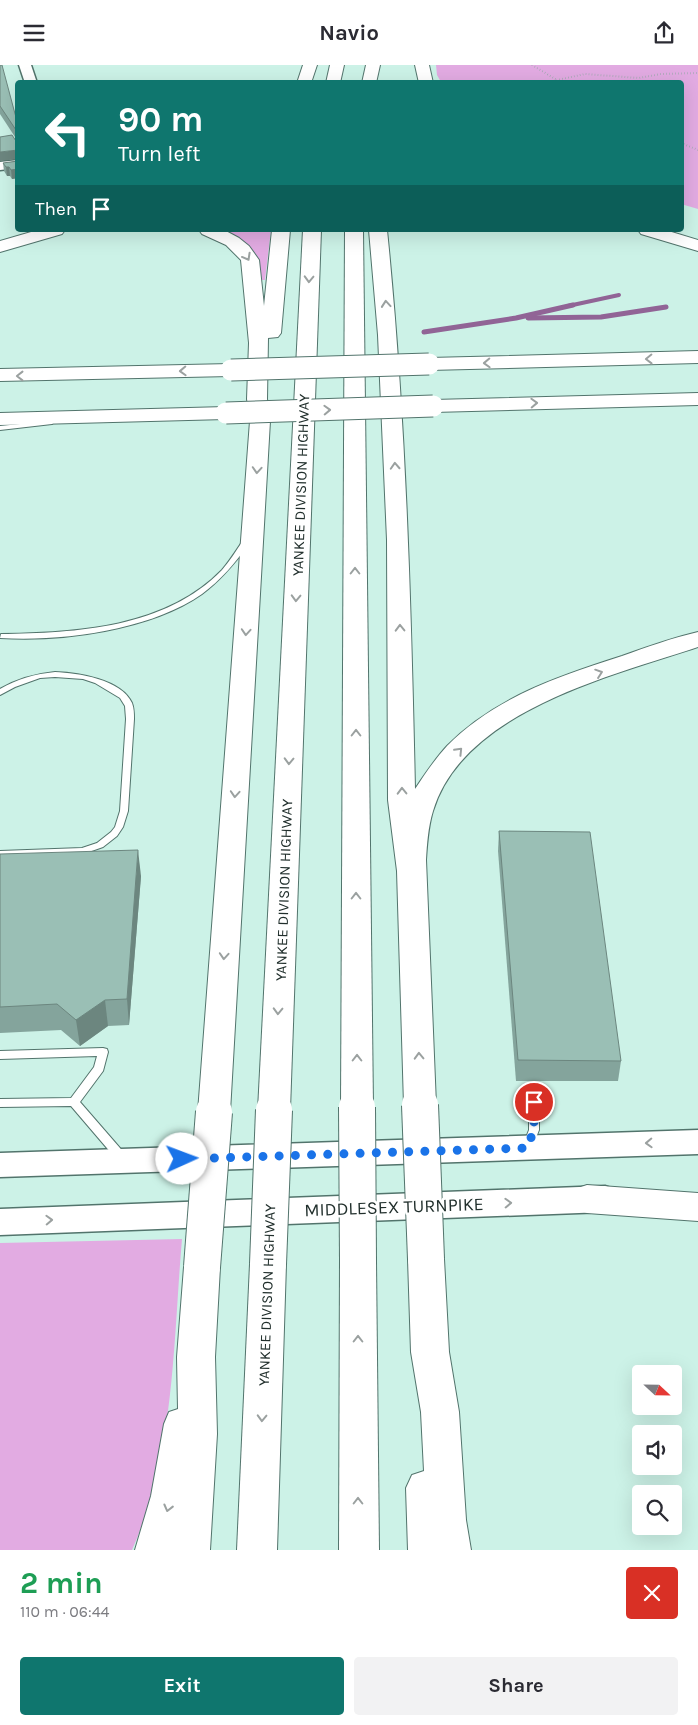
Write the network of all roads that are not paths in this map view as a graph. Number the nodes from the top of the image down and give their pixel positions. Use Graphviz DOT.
graph roads {
  1 [pos="25,65"];
  2 [pos="310,65"];
  3 [pos="338,65"];
  4 [pos="373,65"];
  5 [pos="422,65"];
  6 [pos="30,80"];
  7 [pos="305,80"];
  8 [pos="334,80"];
  9 [pos="370,80"];
  10 [pos="425,80"];
  11 [pos="15,164"];
  12 [pos="0,166"];
  13 [pos="23,232"];
  14 [pos="49,232"];
  15 [pos="212,232"];
  16 [pos="280,232"];
  17 [pos="312,232"];
  18 [pos="354,232"];
  19 [pos="378,232"];
  20 [pos="653,232"];
  21 [pos="0,239"];
  22 [pos="698,246"];
  23 [pos="0,247"];
  24 [pos="698,357"];
  25 [pos="0,375"];
  26 [pos="698,399"];
  27 [pos="117,416"];
  28 [pos="0,419"];
  29 [pos="260,421"];
  30 [pos="0,428"];
  31 [pos="253,526"];
  32 [pos="1,637"];
  33 [pos="698,639"];
  34 [pos="0,693"];
  35 [pos="0,854"];
  36 [pos="412,874"];
  37 [pos="0,1055"];
  38 [pos="74,1101"];
  39 [pos="534,1102"];
  40 [pos="0,1103"];
  41 [pos="698,1142"];
  42 [pos="527,1148"];
  43 [pos="124,1161"];
  44 [pos="0,1165"];
  45 [pos="698,1194"];
  46 [pos="587,1199"];
  47 [pos="698,1207"];
  48 [pos="0,1222"];
  49 [pos="430,1352"];
  50 [pos="196,1357"];
  51 [pos="155,1550"];
  52 [pos="190,1550"];
  53 [pos="257,1550"];
  54 [pos="359,1550"];
  55 [pos="428,1550"];
  56 [pos="451,1550"];
  1 -- 6 [label="street"];
  2 -- 7 [label="highway"];
  3 -- 8 [label="highway"];
  4 -- 9 [label="highway"];
  5 -- 10 [label="highway"];
  11 -- 12 [label="street"];
  13 -- 21 [label="highway"];
  14 -- 23 [label="highway"];
  15 -- 29 [label="highway, one-way"];
  16 -- 29 [label="highway"];
  17 -- 53 [label="highway, YANKEE DIVISION HIGHWAY, one-way, bridge"];
  54 -- 18 [label="highway, one-way, bridge"];
  36 -- 19 [label="highway, one-way"];
  20 -- 22 [label="highway"];
  24 -- 25 [label="highway, one-way, bridge"];
  27 -- 26 [label="highway, one-way, bridge"];
  27 -- 28 [label="highway"];
  27 -- 30 [label="lane"];
  29 -- 31 [label="highway, one-way"];
  31 -- 32 [label="lane"];
  31 -- 50 [label="highway, one-way, bridge"];
  36 -- 33 [label="highway, one-way"];
  34 -- 35 [label="lane"];
  49 -- 36 [label="highway, one-way, bridge"];
  37 -- 38 [label="lane"];
  38 -- 40 [label="lane"];
  38 -- 43 [label="lane"];
  39 -- 42 [label="lane"];
  41 -- 42 [label="main road, one-way"];
  42 -- 43 [label="main road"];
  43 -- 44 [label="main road"];
  45 -- 46 [label="main road, MIDDLESEX TURNPIKE"];
  46 -- 47 [label="highway"];
  48 -- 46 [label="main road, MIDDLESEX TURNPIKE, one-way"];
  49 -- 55 [label="highway"];
  49 -- 56 [label="highway"];
  50 -- 51 [label="highway, one-way"];
  50 -- 52 [label="highway"];
}
